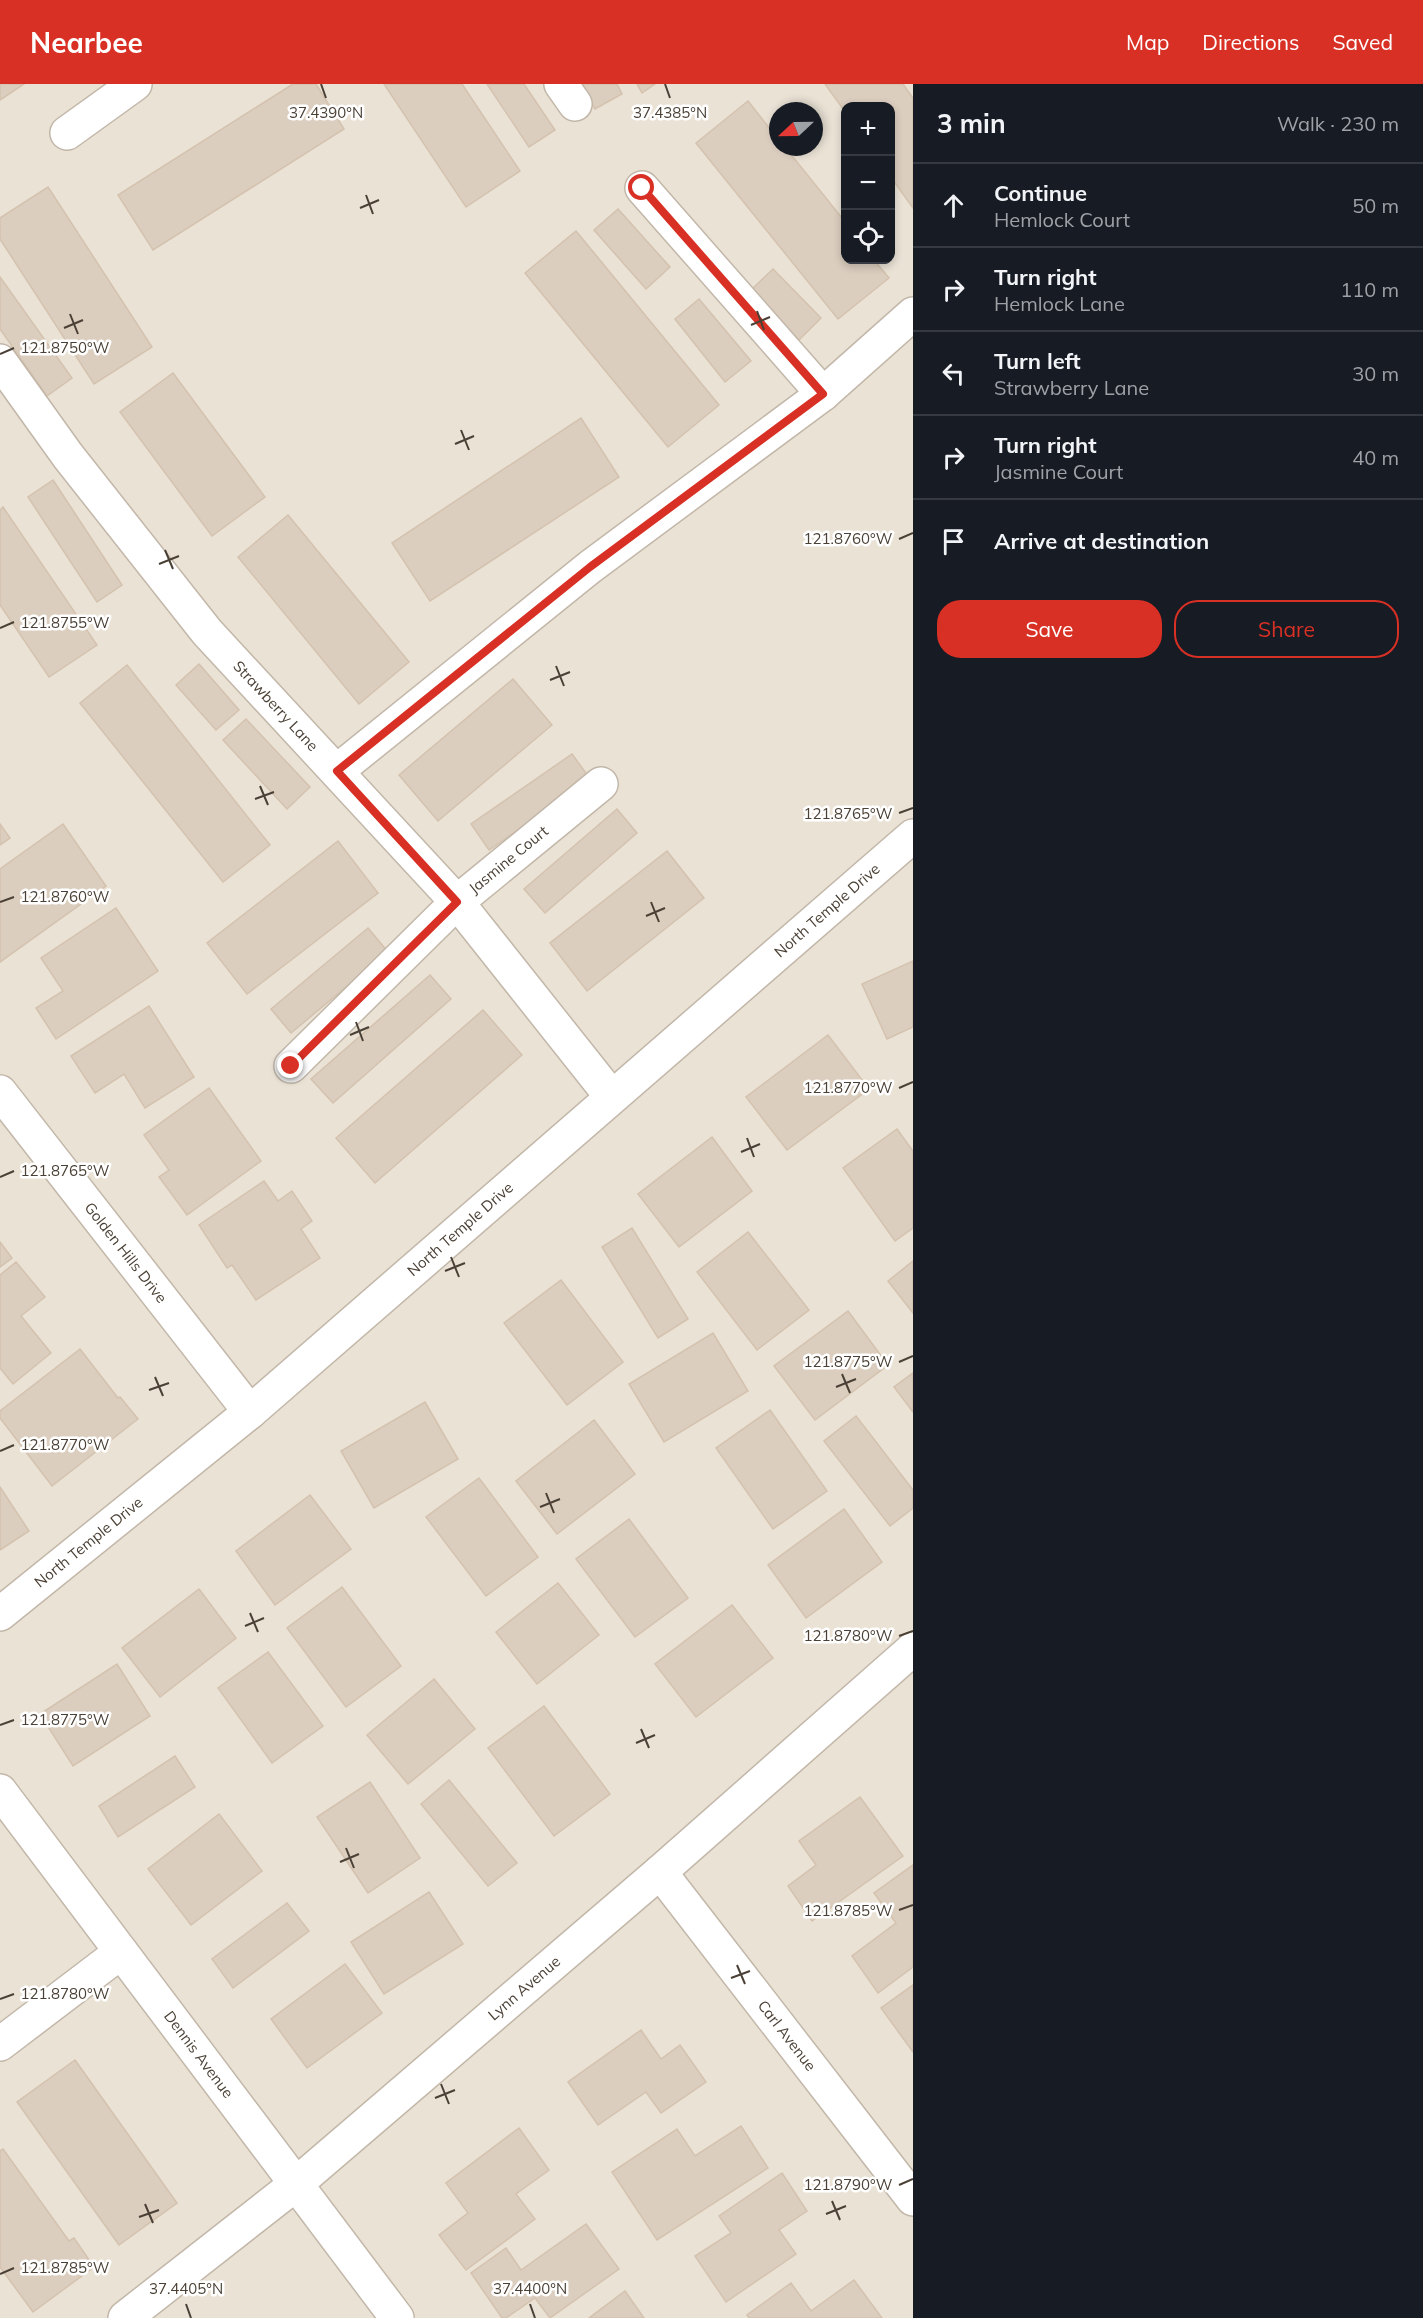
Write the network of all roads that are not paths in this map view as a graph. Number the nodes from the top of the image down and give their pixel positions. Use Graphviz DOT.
graph roads {
  1 [pos="135,84"];
  2 [pos="67,133"];
  3 [pos="642,188"];
  4 [pos="913,314"];
  5 [pos="0,361"];
  6 [pos="823,394"];
  7 [pos="337,771"];
  8 [pos="601,784"];
  9 [pos="913,836"];
  10 [pos="457,902"];
  11 [pos="291,1066"];
  12 [pos="0,1092"];
  13 [pos="611,1096"];
  14 [pos="250,1412"];
  15 [pos="0,1614"];
  16 [pos="913,1649"];
  17 [pos="0,1791"];
  18 [pos="660,1872"];
  19 [pos="121,1952"];
  20 [pos="0,2044"];
  21 [pos="296,2184"];
  22 [pos="913,2199"];
  23 [pos="125,2318"];
  24 [pos="397,2318"];
  1 -- 2 [label="street"];
  3 -- 6 [label="street"];
  4 -- 6 [label="street"];
  5 -- 7 [label="street, Strawberry Lane"];
  6 -- 7 [label="street"];
  7 -- 10 [label="street, Strawberry Lane"];
  8 -- 10 [label="street, Jasmine Court"];
  9 -- 13 [label="street, North Temple Drive"];
  10 -- 11 [label="street, Jasmine Court"];
  10 -- 13 [label="street, Strawberry Lane"];
  12 -- 14 [label="street, Golden Hills Drive"];
  13 -- 14 [label="street, North Temple Drive"];
  14 -- 15 [label="street, North Temple Drive"];
  16 -- 18 [label="street, Lynn Avenue"];
  17 -- 19 [label="street, Dennis Avenue"];
  18 -- 21 [label="street, Lynn Avenue"];
  18 -- 22 [label="street, Carl Avenue"];
  19 -- 20 [label="street"];
  19 -- 21 [label="street, Dennis Avenue"];
  21 -- 23 [label="street, Lynn Avenue"];
  21 -- 24 [label="street, Dennis Avenue"];
}
